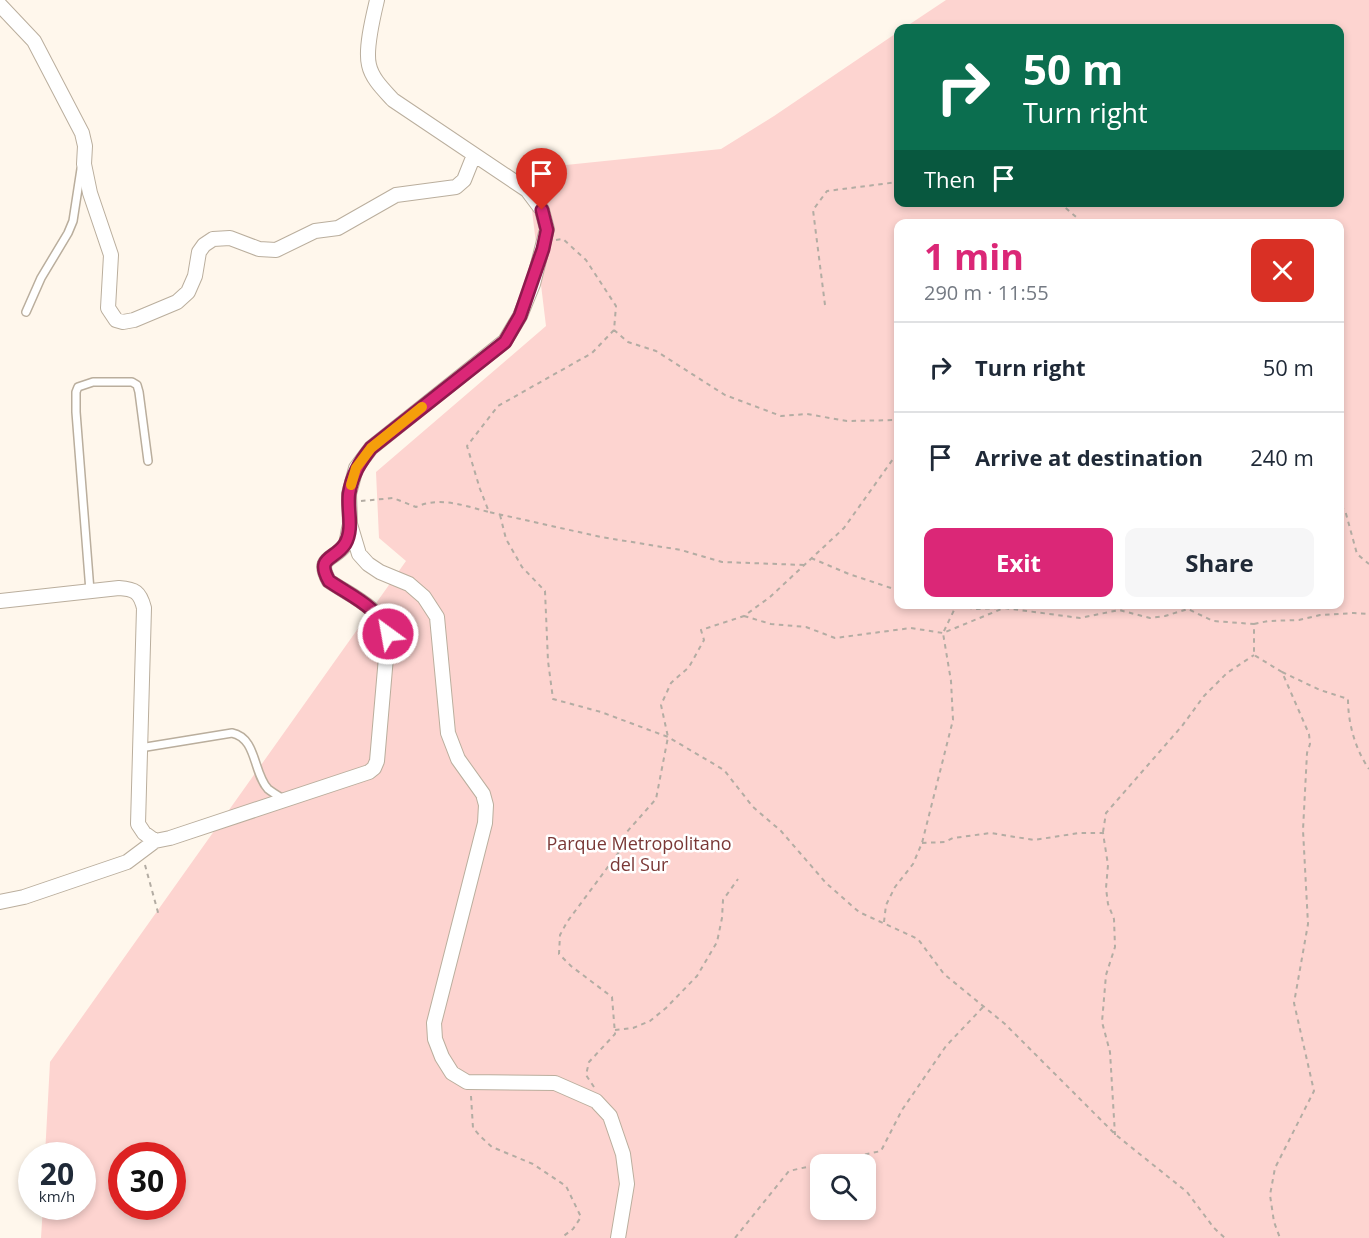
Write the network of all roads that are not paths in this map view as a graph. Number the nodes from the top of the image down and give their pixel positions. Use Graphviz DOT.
graph roads {
  1 [pos="377,0"];
  2 [pos="0,5"];
  3 [pos="85,146"];
  4 [pos="474,155"];
  5 [pos="26,312"];
  6 [pos="148,461"];
  7 [pos="350,524"];
  8 [pos="90,591"];
  9 [pos="0,600"];
  10 [pos="140,748"];
  11 [pos="285,800"];
  12 [pos="155,841"];
  13 [pos="0,902"];
  14 [pos="618,1238"];
  1 -- 4 [label="street"];
  2 -- 3 [label="street"];
  3 -- 4 [label="street"];
  3 -- 5 [label="lane"];
  4 -- 7 [label="street"];
  6 -- 8 [label="lane"];
  7 -- 11 [label="street"];
  7 -- 14 [label="street"];
  8 -- 9 [label="street"];
  8 -- 10 [label="street"];
  10 -- 11 [label="lane"];
  10 -- 12 [label="street"];
  11 -- 12 [label="street"];
  12 -- 13 [label="street"];
}
